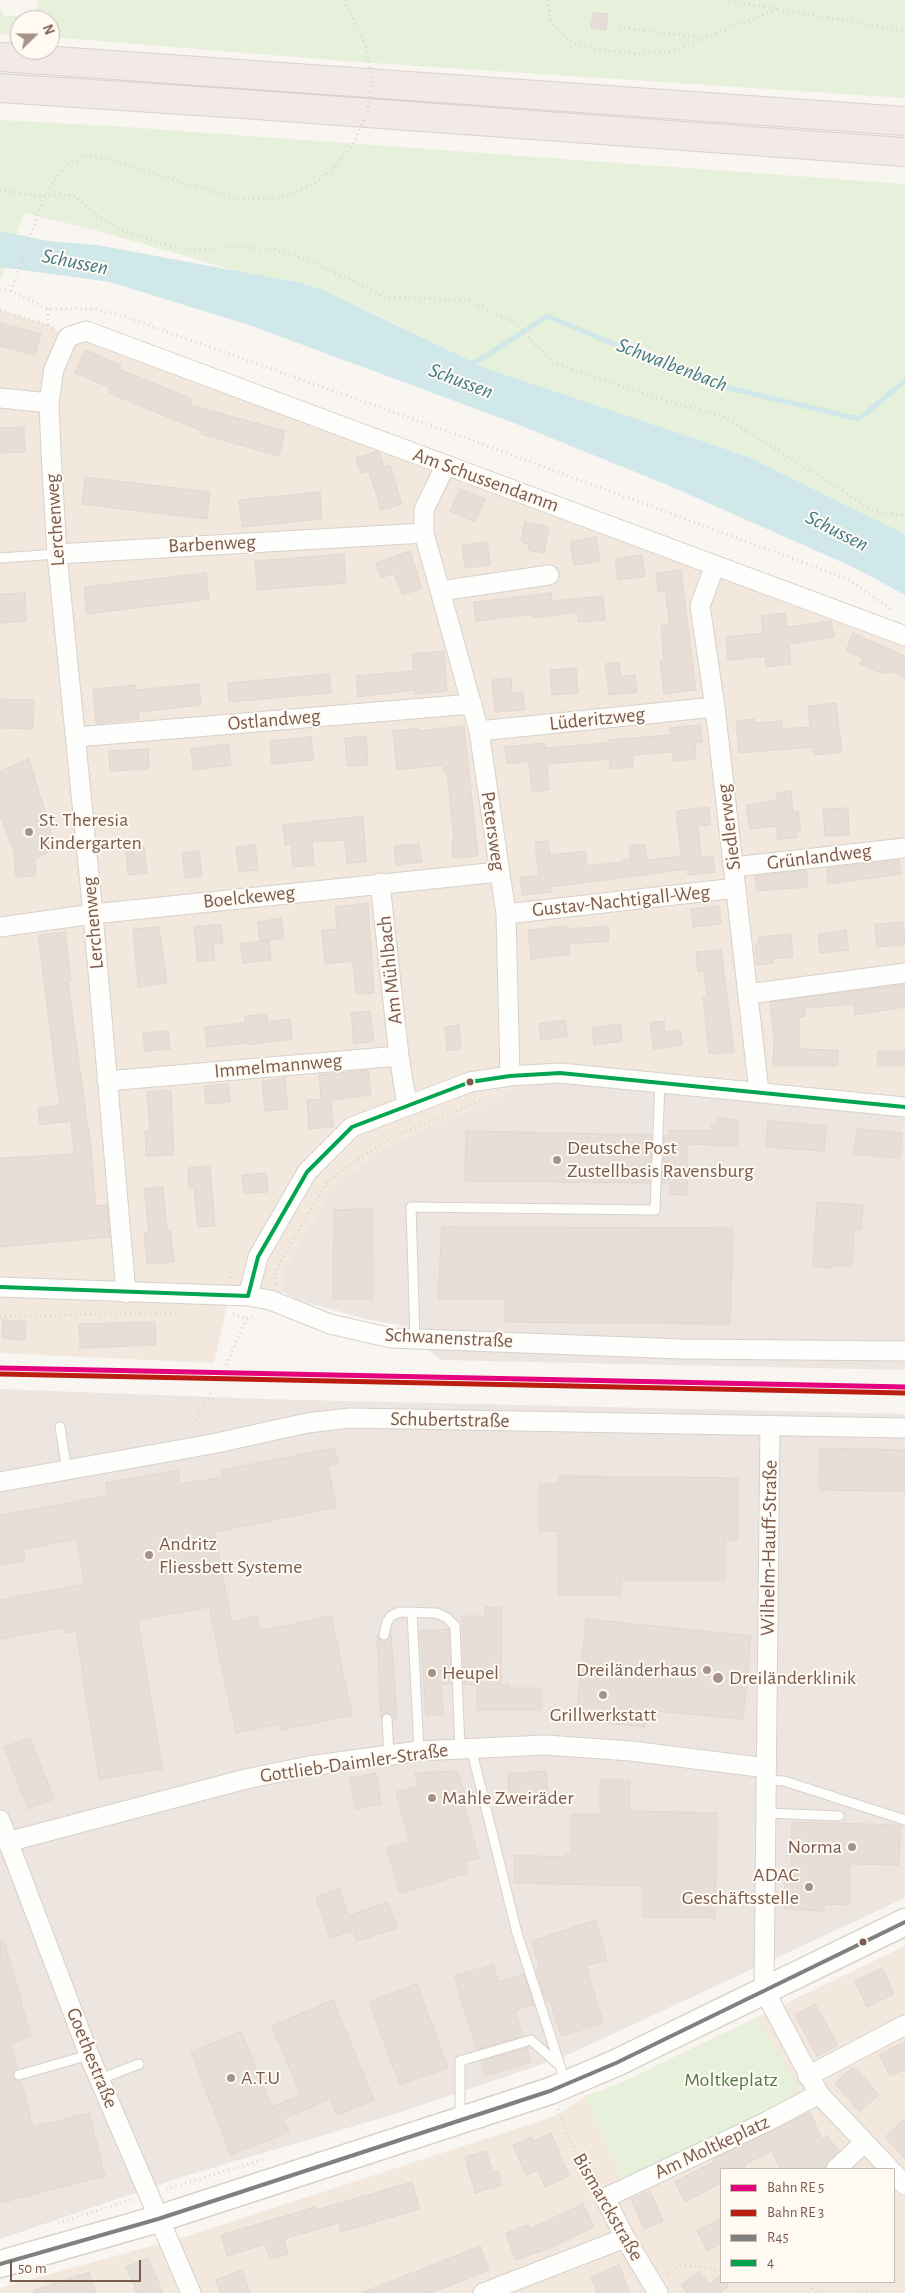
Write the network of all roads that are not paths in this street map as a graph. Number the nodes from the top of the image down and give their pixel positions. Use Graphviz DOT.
graph roads {
  1 [pos="0,57"];
  2 [pos="0,88"];
  3 [pos="905,121"];
  4 [pos="905,152"];
  5 [pos="68,337"];
  6 [pos="0,398"];
  7 [pos="49,403"];
  8 [pos="445,466"];
  9 [pos="424,533"];
  10 [pos="57,554"];
  11 [pos="0,558"];
  12 [pos="715,565"];
  13 [pos="549,575"];
  14 [pos="440,591"];
  15 [pos="905,636"];
  16 [pos="472,704"];
  17 [pos="715,707"];
  18 [pos="479,731"];
  19 [pos="76,737"];
  20 [pos="905,848"];
  21 [pos="733,867"];
  22 [pos="499,872"];
  23 [pos="380,883"];
  24 [pos="736,888"];
  25 [pos="93,914"];
  26 [pos="506,914"];
  27 [pos="0,927"];
  28 [pos="905,973"];
  29 [pos="748,994"];
  30 [pos="399,1056"];
  31 [pos="510,1076"];
  32 [pos="107,1081"];
  33 [pos="660,1082"];
  34 [pos="759,1092"];
  35 [pos="407,1105"];
  36 [pos="905,1107"];
  37 [pos="0,1287"];
  38 [pos="126,1293"];
  39 [pos="248,1296"];
  40 [pos="415,1338"];
  41 [pos="905,1351"];
  42 [pos="770,1426"];
  43 [pos="60,1427"];
  44 [pos="905,1428"];
  45 [pos="67,1471"];
  46 [pos="0,1482"];
  47 [pos="412,1612"];
  48 [pos="384,1634"];
  49 [pos="388,1719"];
  50 [pos="465,1748"];
  51 [pos="419,1751"];
  52 [pos="389,1754"];
  53 [pos="767,1774"];
  54 [pos="766,1812"];
  55 [pos="839,1816"];
  56 [pos="0,1820"];
  57 [pos="905,1820"];
  58 [pos="7,1842"];
  59 [pos="905,1922"];
  60 [pos="764,1990"];
  61 [pos="905,2025"];
  62 [pos="89,2055"];
  63 [pos="139,2064"];
  64 [pos="19,2075"];
  65 [pos="808,2076"];
  66 [pos="100,2079"];
  67 [pos="558,2080"];
  68 [pos="819,2094"];
  69 [pos="460,2120"];
  70 [pos="864,2144"];
  71 [pos="837,2168"];
  72 [pos="890,2168"];
  73 [pos="605,2198"];
  74 [pos="158,2219"];
  75 [pos="625,2238"];
  76 [pos="0,2264"];
  77 [pos="654,2287"];
  78 [pos="191,2293"];
  79 [pos="483,2293"];
  1 -- 3 [label="highway"];
  2 -- 4 [label="highway"];
  5 -- 7 [label="street, Lerchenweg"];
  5 -- 8 [label="street, Am Schussendamm"];
  6 -- 7 [label="street"];
  7 -- 10 [label="street, Lerchenweg"];
  8 -- 9 [label="street, Petersweg"];
  8 -- 12 [label="street, Am Schussendamm"];
  9 -- 10 [label="street, Barbenweg"];
  9 -- 14 [label="street, Petersweg"];
  10 -- 11 [label="lane, Barbenweg"];
  10 -- 19 [label="street, Lerchenweg"];
  12 -- 15 [label="street, Am Schussendamm"];
  12 -- 17 [label="street, Siedlerweg"];
  13 -- 14 [label="street"];
  14 -- 16 [label="street, Petersweg"];
  16 -- 18 [label="street, Petersweg"];
  16 -- 19 [label="street, Ostlandweg"];
  17 -- 18 [label="street, Lüderitzweg"];
  17 -- 21 [label="street, Siedlerweg"];
  18 -- 22 [label="street, Petersweg"];
  19 -- 25 [label="street, Lerchenweg"];
  20 -- 21 [label="street, Grünlandweg"];
  21 -- 24 [label="street, Siedlerweg"];
  22 -- 23 [label="street, Boelckeweg"];
  22 -- 26 [label="street, Petersweg"];
  23 -- 25 [label="street, Boelckeweg"];
  23 -- 30 [label="street, Am Mühlbach"];
  24 -- 26 [label="street, Gustav-Nachtigall-Weg"];
  24 -- 29 [label="street, Siedlerweg"];
  25 -- 27 [label="street, Boelckeweg"];
  25 -- 32 [label="street, Lerchenweg"];
  26 -- 31 [label="street, Petersweg"];
  28 -- 29 [label="street"];
  29 -- 34 [label="street, Siedlerweg"];
  30 -- 32 [label="street, Immelmannweg"];
  30 -- 35 [label="street"];
  31 -- 33 [label="street"];
  31 -- 35 [label="street"];
  32 -- 38 [label="street, Lerchenweg"];
  33 -- 34 [label="street"];
  33 -- 40 [label="lane"];
  34 -- 36 [label="street"];
  35 -- 39 [label="street"];
  37 -- 38 [label="street, Schwanenstraße"];
  38 -- 39 [label="street, Schwanenstraße"];
  39 -- 40 [label="street, Schwanenstraße"];
  40 -- 41 [label="street, Schwanenstraße"];
  42 -- 44 [label="street, Schubertstraße"];
  42 -- 45 [label="street, Schubertstraße"];
  42 -- 53 [label="street, Wilhelm-Hauff-Straße"];
  43 -- 45 [label="lane"];
  45 -- 46 [label="street, Schubertstraße"];
  47 -- 48 [label="lane"];
  47 -- 50 [label="lane"];
  47 -- 51 [label="lane"];
  49 -- 52 [label="lane"];
  50 -- 51 [label="street, Gottlieb-Daimler-Straße"];
  50 -- 53 [label="street, Gottlieb-Daimler-Straße"];
  50 -- 67 [label="lane"];
  51 -- 52 [label="street, Gottlieb-Daimler-Straße"];
  52 -- 58 [label="street, Gottlieb-Daimler-Straße"];
  53 -- 54 [label="street, Wilhelm-Hauff-Straße"];
  53 -- 57 [label="lane"];
  54 -- 55 [label="lane"];
  54 -- 60 [label="street, Wilhelm-Hauff-Straße"];
  56 -- 58 [label="street, Goethestraße"];
  58 -- 62 [label="street, Goethestraße"];
  59 -- 60 [label="main road"];
  60 -- 65 [label="street, Wilhelm-Hauff-Straße"];
  60 -- 67 [label="main road"];
  61 -- 65 [label="street"];
  62 -- 64 [label="lane"];
  62 -- 66 [label="street, Goethestraße"];
  63 -- 66 [label="lane"];
  65 -- 68 [label="street, Wilhelm-Hauff-Straße"];
  66 -- 74 [label="street, Goethestraße"];
  67 -- 69 [label="main road"];
  67 -- 69 [label="lane"];
  68 -- 70 [label="street, Wilhelm-Hauff-Straße"];
  68 -- 73 [label="street, Am Moltkeplatz"];
  69 -- 74 [label="main road"];
  70 -- 71 [label="street"];
  70 -- 72 [label="street, Wilhelm-Hauff-Straße"];
  73 -- 75 [label="street, Bismarckstraße"];
  74 -- 76 [label="main road"];
  74 -- 78 [label="street, Goethestraße"];
  75 -- 77 [label="street, Bismarckstraße"];
  75 -- 79 [label="street"];
}
